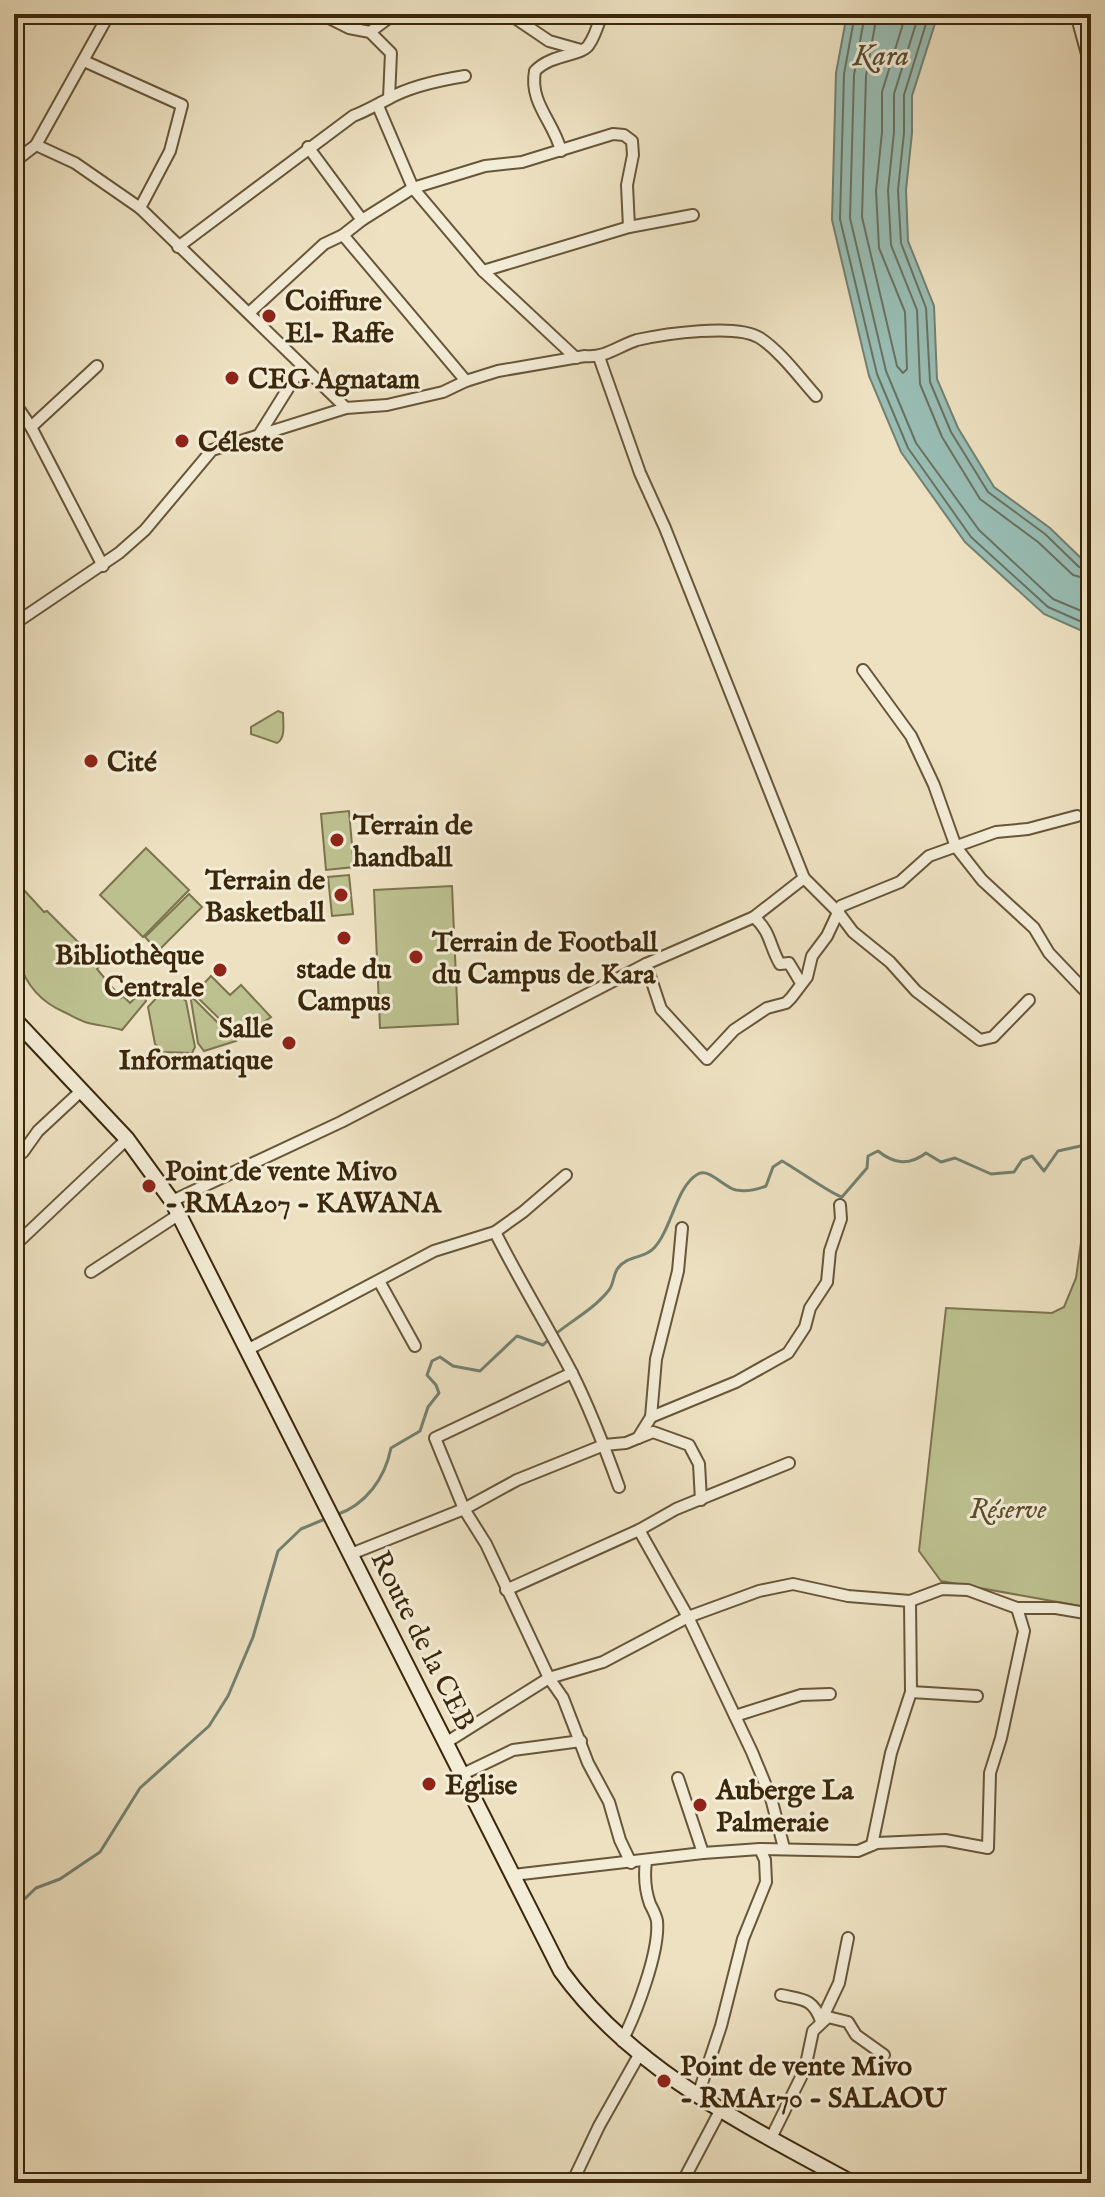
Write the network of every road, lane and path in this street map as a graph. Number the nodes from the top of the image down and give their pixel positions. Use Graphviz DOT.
graph roads {
  1 [pos="18,14"];
  2 [pos="109,14"];
  3 [pos="321,14"];
  4 [pos="394,14"];
  5 [pos="509,14"];
  6 [pos="1076,14"];
  7 [pos="602,15"];
  8 [pos="14,22"];
  9 [pos="370,32"];
  10 [pos="582,51"];
  11 [pos="84,61"];
  12 [pos="1090,73"];
  13 [pos="465,76"];
  14 [pos="389,98"];
  15 [pos="378,106"];
  16 [pos="36,145"];
  17 [pos="308,147"];
  18 [pos="561,151"];
  19 [pos="14,162"];
  20 [pos="413,188"];
  21 [pos="145,213"];
  22 [pos="693,215"];
  23 [pos="362,220"];
  24 [pos="629,227"];
  25 [pos="343,235"];
  26 [pos="178,247"];
  27 [pos="483,271"];
  28 [pos="249,313"];
  29 [pos="599,357"];
  30 [pos="576,358"];
  31 [pos="97,366"];
  32 [pos="302,366"];
  33 [pos="466,381"];
  34 [pos="816,396"];
  35 [pos="14,402"];
  36 [pos="346,408"];
  37 [pos="31,427"];
  38 [pos="259,435"];
  39 [pos="103,566"];
  40 [pos="16,618"];
  41 [pos="863,670"];
  42 [pos="1077,816"];
  43 [pos="956,847"];
  44 [pos="804,878"];
  45 [pos="838,912"];
  46 [pos="754,917"];
  47 [pos="646,964"];
  48 [pos="801,983"];
  49 [pos="1091,997"];
  50 [pos="1029,1000"];
  51 [pos="14,1019"];
  52 [pos="81,1091"];
  53 [pos="127,1139"];
  54 [pos="14,1159"];
  55 [pos="566,1175"];
  56 [pos="840,1205"];
  57 [pos="175,1208"];
  58 [pos="682,1228"];
  59 [pos="495,1232"];
  60 [pos="14,1246"];
  61 [pos="91,1272"];
  62 [pos="379,1281"];
  63 [pos="415,1346"];
  64 [pos="247,1350"];
  65 [pos="572,1373"];
  66 [pos="651,1417"];
  67 [pos="638,1438"];
  68 [pos="604,1445"];
  69 [pos="789,1463"];
  70 [pos="619,1487"];
  71 [pos="701,1500"];
  72 [pos="464,1509"];
  73 [pos="639,1530"];
  74 [pos="351,1554"];
  75 [pos="506,1590"];
  76 [pos="910,1601"];
  77 [pos="1017,1608"];
  78 [pos="1091,1614"];
  79 [pos="688,1617"];
  80 [pos="549,1678"];
  81 [pos="911,1692"];
  82 [pos="830,1694"];
  83 [pos="977,1696"];
  84 [pos="735,1716"];
  85 [pos="581,1741"];
  86 [pos="447,1742"];
  87 [pos="463,1774"];
  88 [pos="678,1778"];
  89 [pos="872,1845"];
  90 [pos="784,1848"];
  91 [pos="760,1849"];
  92 [pos="703,1853"];
  93 [pos="646,1861"];
  94 [pos="631,1863"];
  95 [pos="513,1875"];
  96 [pos="848,1938"];
  97 [pos="781,1995"];
  98 [pos="821,2021"];
  99 [pos="622,2041"];
  100 [pos="639,2055"];
  101 [pos="884,2055"];
  102 [pos="698,2095"];
  103 [pos="721,2109"];
  104 [pos="771,2138"];
  105 [pos="572,2183"];
  106 [pos="682,2183"];
  107 [pos="852,2183"];
  1 -- 8 [label="street"];
  2 -- 11 [label="street"];
  3 -- 9 [label="street"];
  4 -- 9 [label="street"];
  5 -- 10 [label="street"];
  6 -- 12 [label="street"];
  7 -- 10 [label="street"];
  9 -- 14 [label="street"];
  10 -- 18 [label="street"];
  11 -- 16 [label="street"];
  11 -- 21 [label="street"];
  13 -- 14 [label="street"];
  14 -- 15 [label="street"];
  15 -- 17 [label="street"];
  15 -- 20 [label="street"];
  16 -- 19 [label="street"];
  16 -- 21 [label="street"];
  17 -- 23 [label="street"];
  17 -- 26 [label="street"];
  18 -- 20 [label="street"];
  18 -- 24 [label="street"];
  20 -- 23 [label="street"];
  20 -- 27 [label="street"];
  21 -- 26 [label="street"];
  22 -- 24 [label="street"];
  23 -- 25 [label="street"];
  24 -- 27 [label="street"];
  25 -- 28 [label="street"];
  25 -- 33 [label="street"];
  26 -- 28 [label="street"];
  27 -- 30 [label="street"];
  28 -- 32 [label="street"];
  29 -- 30 [label="street"];
  29 -- 34 [label="street"];
  29 -- 44 [label="street"];
  30 -- 33 [label="street"];
  31 -- 37 [label="street"];
  32 -- 36 [label="street"];
  32 -- 38 [label="street"];
  33 -- 36 [label="street"];
  35 -- 37 [label="street"];
  36 -- 38 [label="street"];
  37 -- 39 [label="street"];
  38 -- 39 [label="street"];
  39 -- 40 [label="street"];
  41 -- 43 [label="street"];
  42 -- 43 [label="street"];
  43 -- 45 [label="street"];
  43 -- 49 [label="street"];
  44 -- 45 [label="street"];
  44 -- 46 [label="street"];
  45 -- 48 [label="street"];
  45 -- 50 [label="street"];
  46 -- 47 [label="street"];
  46 -- 48 [label="street"];
  47 -- 48 [label="street"];
  47 -- 57 [label="street"];
  51 -- 52 [label="main road, Route de la CEB"];
  52 -- 53 [label="main road, Route de la CEB"];
  52 -- 54 [label="street"];
  53 -- 57 [label="main road, Route de la CEB"];
  53 -- 60 [label="street"];
  55 -- 59 [label="street"];
  56 -- 66 [label="street"];
  57 -- 61 [label="street"];
  57 -- 64 [label="main road, Route de la CEB"];
  58 -- 66 [label="street"];
  59 -- 62 [label="street"];
  59 -- 65 [label="street"];
  62 -- 63 [label="street"];
  62 -- 64 [label="street"];
  64 -- 74 [label="main road, Route de la CEB"];
  65 -- 68 [label="street"];
  65 -- 72 [label="street"];
  66 -- 67 [label="street"];
  67 -- 68 [label="street"];
  67 -- 71 [label="street"];
  68 -- 70 [label="street"];
  68 -- 72 [label="street"];
  69 -- 71 [label="street"];
  71 -- 73 [label="street"];
  72 -- 74 [label="street"];
  72 -- 75 [label="street"];
  73 -- 75 [label="street"];
  73 -- 79 [label="street"];
  74 -- 86 [label="main road, Route de la CEB"];
  75 -- 80 [label="street"];
  76 -- 77 [label="street"];
  76 -- 79 [label="street"];
  76 -- 81 [label="street"];
  77 -- 78 [label="street"];
  77 -- 89 [label="street"];
  79 -- 80 [label="street"];
  79 -- 84 [label="street"];
  80 -- 85 [label="street"];
  80 -- 86 [label="street"];
  81 -- 83 [label="street"];
  81 -- 89 [label="street"];
  82 -- 84 [label="street"];
  84 -- 90 [label="street"];
  85 -- 87 [label="street"];
  85 -- 94 [label="street"];
  86 -- 87 [label="main road, Route de la CEB"];
  87 -- 95 [label="main road, Route de la CEB"];
  88 -- 92 [label="street"];
  89 -- 90 [label="street"];
  90 -- 91 [label="street"];
  91 -- 92 [label="street"];
  91 -- 102 [label="street"];
  92 -- 93 [label="street"];
  93 -- 94 [label="street"];
  93 -- 99 [label="street"];
  94 -- 95 [label="street"];
  95 -- 99 [label="main road, Route de la CEB"];
  96 -- 98 [label="street"];
  97 -- 98 [label="street"];
  98 -- 101 [label="street"];
  98 -- 104 [label="street"];
  99 -- 100 [label="main road, Route de la CEB"];
  100 -- 102 [label="main road, Route de la CEB"];
  100 -- 105 [label="street"];
  102 -- 103 [label="main road, Route de la CEB"];
  103 -- 104 [label="main road, Route de la CEB"];
  103 -- 106 [label="street"];
  104 -- 107 [label="main road, Route de la CEB"];
}
